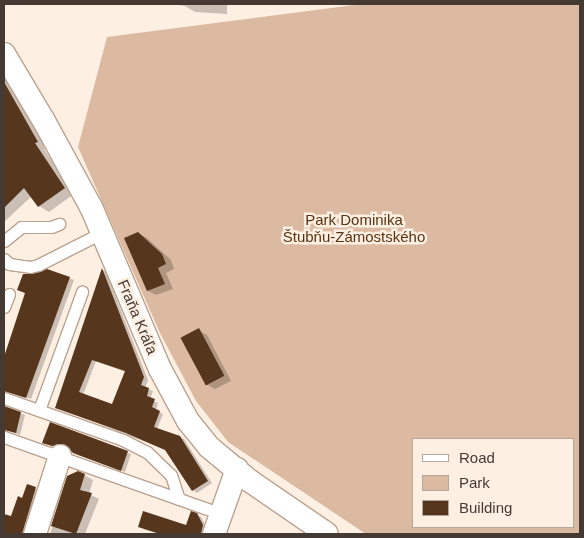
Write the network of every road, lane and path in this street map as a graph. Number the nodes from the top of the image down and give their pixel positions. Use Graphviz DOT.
graph roads {
  1 [pos="4,54"];
  2 [pos="59,224"];
  3 [pos="103,232"];
  4 [pos="4,241"];
  5 [pos="4,259"];
  6 [pos="82,292"];
  7 [pos="9,294"];
  8 [pos="4,307"];
  9 [pos="4,398"];
  10 [pos="39,410"];
  11 [pos="4,437"];
  12 [pos="60,456"];
  13 [pos="237,469"];
  14 [pos="179,499"];
  15 [pos="218,524"];
  16 [pos="35,534"];
  17 [pos="327,534"];
  1 -- 3 [label="street, Fraňa Kráľa"];
  2 -- 4 [label="lane"];
  3 -- 5 [label="lane"];
  3 -- 13 [label="street, Fraňa Kráľa"];
  6 -- 10 [label="lane"];
  7 -- 8 [label="lane"];
  9 -- 10 [label="lane"];
  10 -- 14 [label="lane"];
  11 -- 12 [label="lane"];
  12 -- 14 [label="lane"];
  12 -- 16 [label="street"];
  13 -- 15 [label="street"];
  13 -- 17 [label="street, Fraňa Kráľa"];
  14 -- 15 [label="lane"];
}
